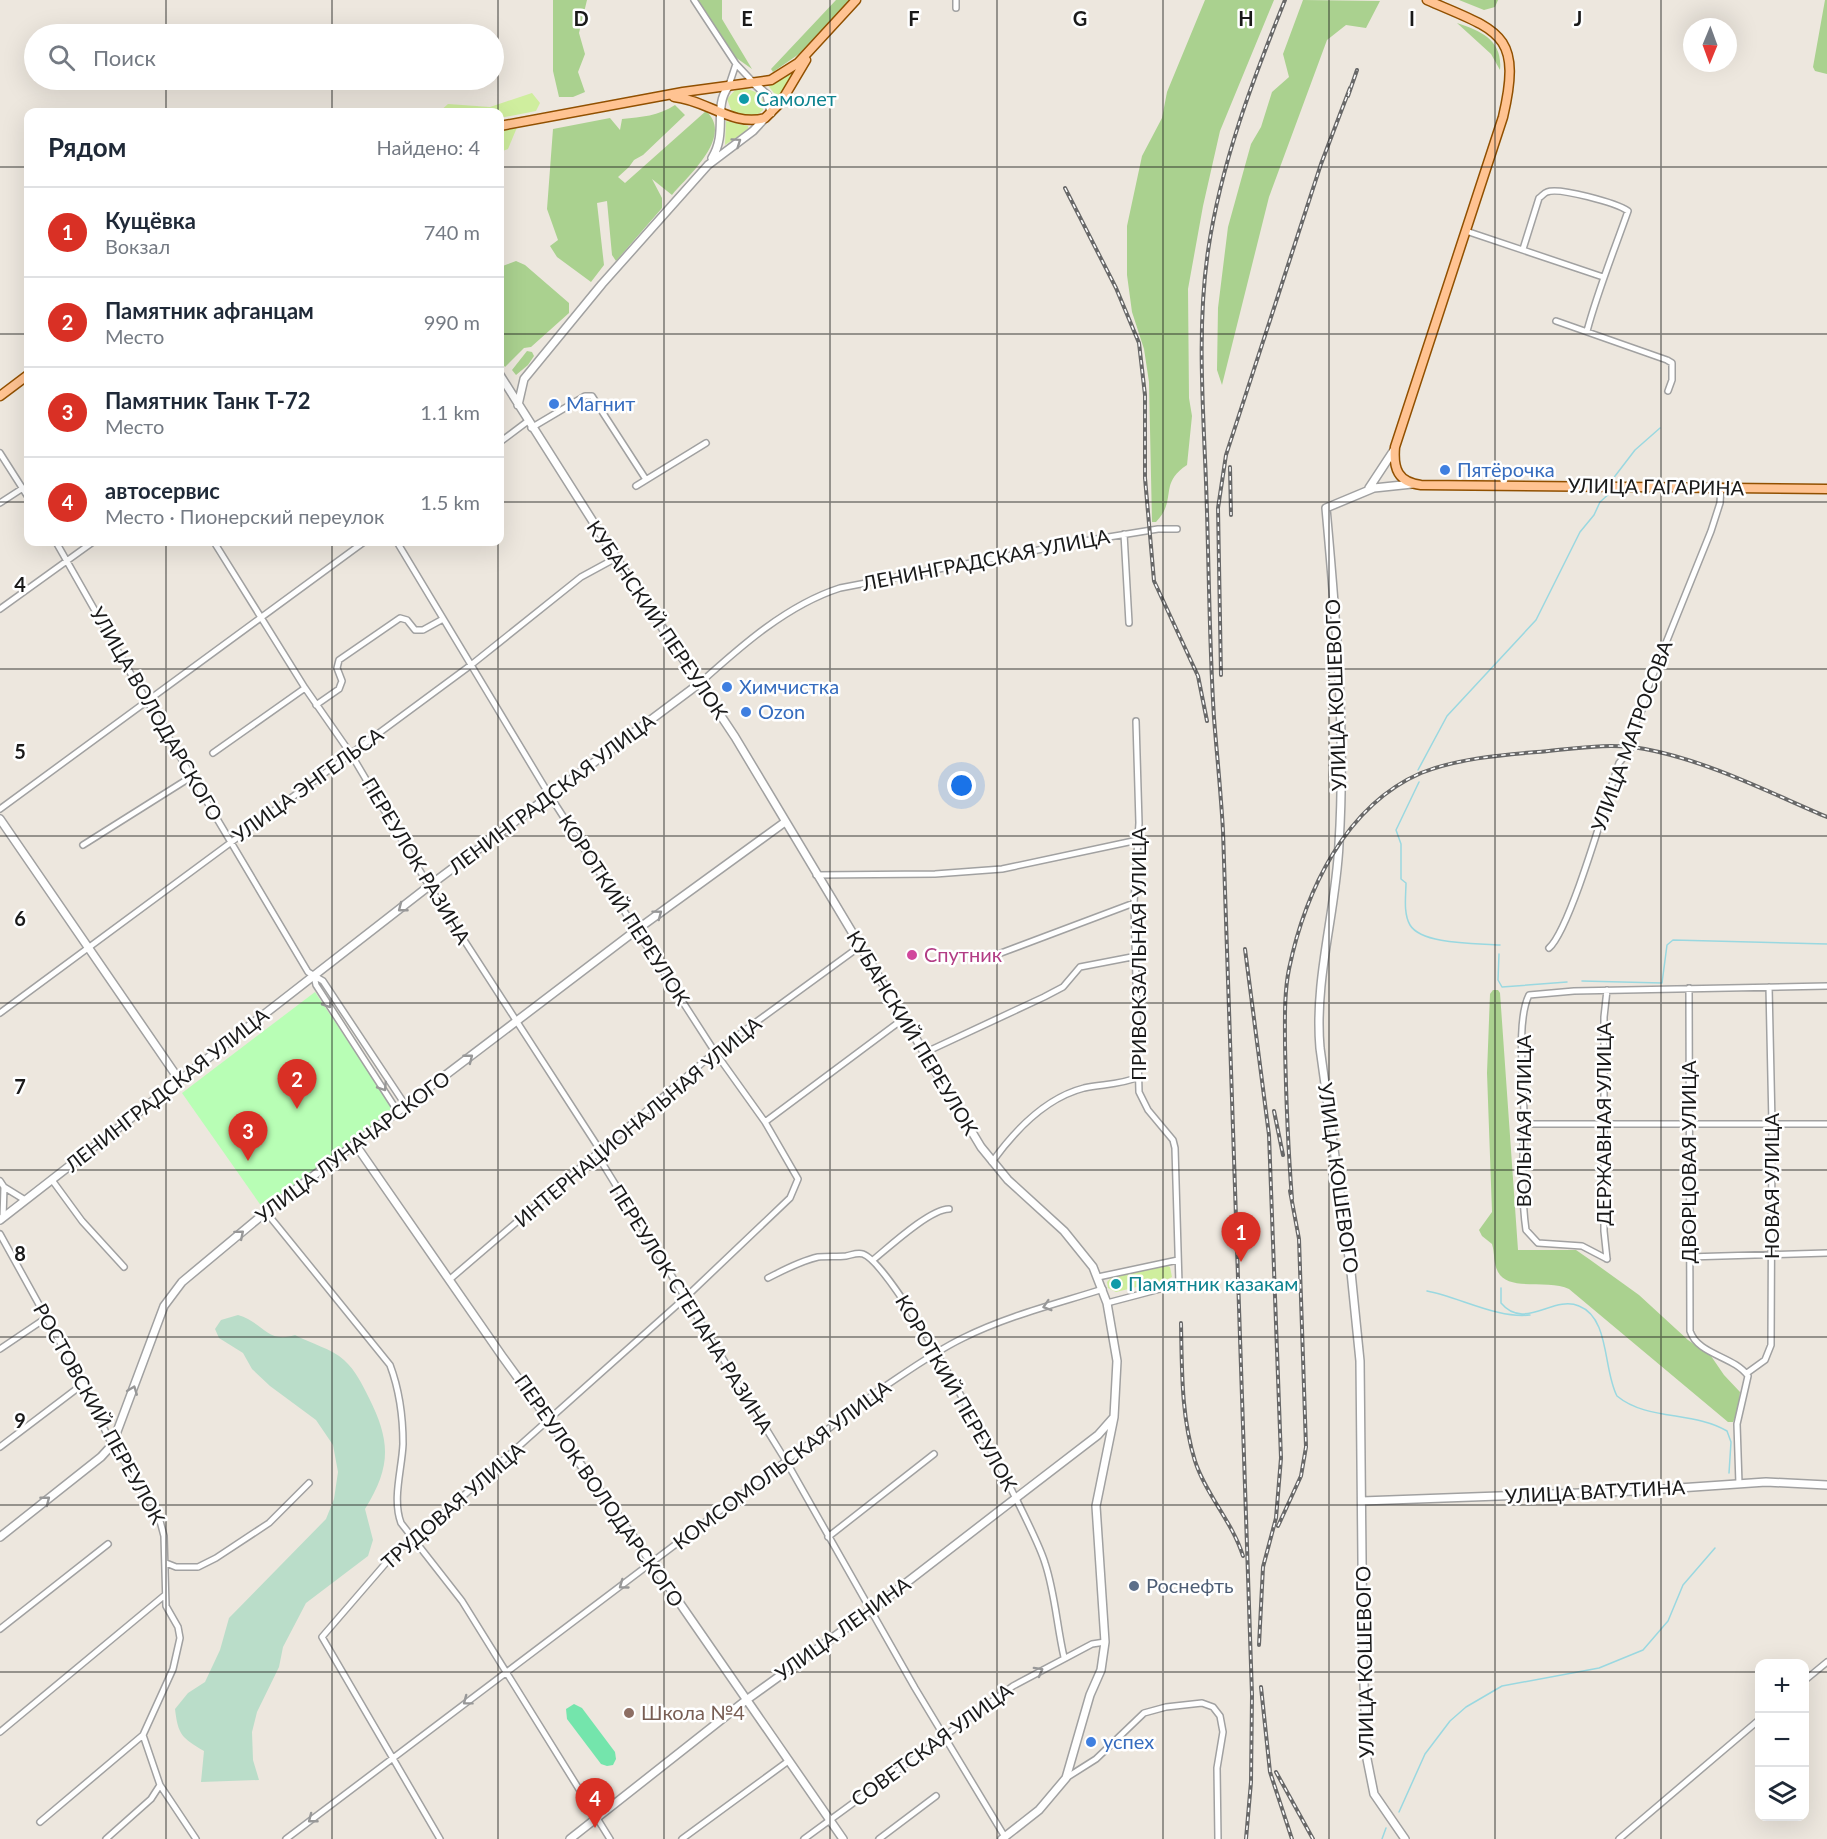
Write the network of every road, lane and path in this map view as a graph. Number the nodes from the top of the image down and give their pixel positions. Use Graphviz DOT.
graph roads {
  1 [pos="694,0"];
  2 [pos="856,0"];
  3 [pos="956,0"];
  4 [pos="1426,0"];
  5 [pos="956,8"];
  6 [pos="813,48"];
  7 [pos="736,64"];
  8 [pos="755,84"];
  9 [pos="728,87"];
  10 [pos="662,96"];
  11 [pos="721,112"];
  12 [pos="768,116"];
  13 [pos="504,125"];
  14 [pos="708,165"];
  15 [pos="1466,231"];
  16 [pos="1522,249"];
  17 [pos="1604,277"];
  18 [pos="1556,321"];
  19 [pos="1587,331"];
  20 [pos="24,378"];
  21 [pos="504,382"];
  22 [pos="1668,391"];
  23 [pos="0,396"];
  24 [pos="518,405"];
  25 [pos="530,425"];
  26 [pos="504,440"];
  27 [pos="706,443"];
  28 [pos="1395,447"];
  29 [pos="0,453"];
  30 [pos="645,478"];
  31 [pos="1413,484"];
  32 [pos="636,486"];
  33 [pos="1721,487"];
  34 [pos="23,488"];
  35 [pos="1827,489"];
  36 [pos="1366,490"];
  37 [pos="0,502"];
  38 [pos="1326,507"];
  39 [pos="1177,529"];
  40 [pos="1124,534"];
  41 [pos="58,546"];
  42 [pos="87,546"];
  43 [pos="217,546"];
  44 [pos="359,546"];
  45 [pos="399,546"];
  46 [pos="616,558"];
  47 [pos="67,560"];
  48 [pos="0,609"];
  49 [pos="261,617"];
  50 [pos="443,619"];
  51 [pos="1129,623"];
  52 [pos="471,665"];
  53 [pos="700,683"];
  54 [pos="305,688"];
  55 [pos="148,700"];
  56 [pos="316,705"];
  57 [pos="1136,721"];
  58 [pos="213,753"];
  59 [pos="351,754"];
  60 [pos="191,777"];
  61 [pos="550,796"];
  62 [pos="0,809"];
  63 [pos="0,819"];
  64 [pos="785,822"];
  65 [pos="1138,840"];
  66 [pos="230,841"];
  67 [pos="83,845"];
  68 [pos="816,875"];
  69 [pos="429,886"];
  70 [pos="1134,903"];
  71 [pos="636,931"];
  72 [pos="859,947"];
  73 [pos="88,948"];
  74 [pos="1548,948"];
  75 [pos="1000,953"];
  76 [pos="1137,956"];
  77 [pos="315,976"];
  78 [pos="1827,986"];
  79 [pos="1769,987"];
  80 [pos="1689,988"];
  81 [pos="1606,990"];
  82 [pos="0,1013"];
  83 [pos="903,1019"];
  84 [pos="516,1022"];
  85 [pos="715,1052"];
  86 [pos="924,1053"];
  87 [pos="1138,1077"];
  88 [pos="180,1081"];
  89 [pos="406,1106"];
  90 [pos="398,1112"];
  91 [pos="765,1122"];
  92 [pos="1524,1124"];
  93 [pos="1605,1124"];
  94 [pos="1689,1124"];
  95 [pos="1772,1124"];
  96 [pos="1827,1124"];
  97 [pos="355,1144"];
  98 [pos="598,1152"];
  99 [pos="992,1162"];
  100 [pos="52,1180"];
  101 [pos="0,1181"];
  102 [pos="798,1183"];
  103 [pos="4,1187"];
  104 [pos="25,1200"];
  105 [pos="949,1209"];
  106 [pos="266,1212"];
  107 [pos="2,1219"];
  108 [pos="0,1234"];
  109 [pos="1827,1253"];
  110 [pos="1688,1257"];
  111 [pos="1771,1257"];
  112 [pos="1607,1259"];
  113 [pos="873,1260"];
  114 [pos="1178,1260"];
  115 [pos="124,1267"];
  116 [pos="1098,1277"];
  117 [pos="768,1278"];
  118 [pos="449,1280"];
  119 [pos="1103,1289"];
  120 [pos="686,1298"];
  121 [pos="1107,1303"];
  122 [pos="45,1318"];
  123 [pos="0,1349"];
  124 [pos="935,1353"];
  125 [pos="1747,1373"];
  126 [pos="83,1384"];
  127 [pos="1114,1417"];
  128 [pos="550,1420"];
  129 [pos="112,1445"];
  130 [pos="0,1447"];
  131 [pos="934,1454"];
  132 [pos="786,1461"];
  133 [pos="309,1483"];
  134 [pos="1739,1484"];
  135 [pos="1827,1485"];
  136 [pos="1016,1498"];
  137 [pos="1362,1501"];
  138 [pos="828,1536"];
  139 [pos="0,1537"];
  140 [pos="416,1539"];
  141 [pos="108,1544"];
  142 [pos="166,1563"];
  143 [pos="652,1563"];
  144 [pos="165,1595"];
  145 [pos="871,1610"];
  146 [pos="0,1629"];
  147 [pos="1105,1642"];
  148 [pos="1064,1657"];
  149 [pos="1827,1662"];
  150 [pos="507,1671"];
  151 [pos="1809,1677"];
  152 [pos="745,1701"];
  153 [pos="1755,1723"];
  154 [pos="0,1732"];
  155 [pos="944,1735"];
  156 [pos="143,1736"];
  157 [pos="393,1756"];
  158 [pos="787,1762"];
  159 [pos="1066,1778"];
  160 [pos="160,1785"];
  161 [pos="936,1796"];
  162 [pos="596,1820"];
  163 [pos="829,1820"];
  164 [pos="40,1822"];
  165 [pos="1004,1838"];
  166 [pos="106,1839"];
  167 [pos="196,1839"];
  168 [pos="286,1839"];
  169 [pos="440,1839"];
  170 [pos="570,1839"];
  171 [pos="610,1839"];
  172 [pos="682,1839"];
  173 [pos="804,1839"];
  174 [pos="843,1839"];
  175 [pos="879,1839"];
  176 [pos="1218,1839"];
  177 [pos="1405,1839"];
  178 [pos="1619,1839"];
  1 -- 7 [label="street"];
  2 -- 6 [label="main road"];
  3 -- 5 [label="street"];
  4 -- 15 [label="main road"];
  6 -- 8 [label="main road"];
  6 -- 12 [label="main road"];
  7 -- 8 [label="street"];
  7 -- 9 [label="street"];
  8 -- 9 [label="main road"];
  8 -- 12 [label="street"];
  9 -- 10 [label="main road"];
  9 -- 11 [label="street"];
  10 -- 11 [label="main road"];
  10 -- 13 [label="main road"];
  11 -- 12 [label="main road"];
  11 -- 14 [label="street"];
  14 -- 12 [label="street, one-way"];
  14 -- 24 [label="street"];
  15 -- 16 [label="street"];
  15 -- 28 [label="main road"];
  16 -- 17 [label="street"];
  16 -- 17 [label="street"];
  17 -- 19 [label="street"];
  18 -- 19 [label="street"];
  19 -- 22 [label="street"];
  20 -- 23 [label="main road"];
  21 -- 24 [label="street, КУБАНСКИЙ ПЕРЕУЛОК"];
  24 -- 25 [label="street, КУБАНСКИЙ ПЕРЕУЛОК"];
  25 -- 26 [label="street"];
  25 -- 30 [label="street"];
  25 -- 46 [label="street, КУБАНСКИЙ ПЕРЕУЛОК"];
  27 -- 30 [label="street"];
  28 -- 31 [label="main road"];
  28 -- 36 [label="street"];
  29 -- 34 [label="street"];
  30 -- 32 [label="street"];
  31 -- 33 [label="main road, УЛИЦА ГАГАРИНА"];
  31 -- 36 [label="street, УЛИЦА ГАГАРИНА"];
  33 -- 35 [label="main road, УЛИЦА ГАГАРИНА"];
  33 -- 74 [label="street, УЛИЦА МАТРОСОВА"];
  34 -- 37 [label="street"];
  36 -- 38 [label="street, УЛИЦА ГАГАРИНА"];
  38 -- 137 [label="street, УЛИЦА КОШЕВОГО"];
  39 -- 40 [label="street, ЛЕНИНГРАДСКАЯ УЛИЦА"];
  40 -- 51 [label="street"];
  40 -- 53 [label="street, ЛЕНИНГРАДСКАЯ УЛИЦА"];
  41 -- 47 [label="street, УЛИЦА ВОЛОДАРСКОГО"];
  42 -- 47 [label="street"];
  43 -- 49 [label="street, ПЕРЕУЛОК РАЗИНА"];
  44 -- 49 [label="street"];
  45 -- 50 [label="street, КОРОТКИЙ ПЕРЕУЛОК"];
  46 -- 52 [label="street, УЛИЦА ЭНГЕЛЬСА"];
  46 -- 53 [label="street, КУБАНСКИЙ ПЕРЕУЛОК"];
  47 -- 48 [label="street"];
  47 -- 55 [label="street, УЛИЦА ВОЛОДАРСКОГО"];
  49 -- 54 [label="street, ПЕРЕУЛОК РАЗИНА"];
  49 -- 55 [label="street"];
  50 -- 52 [label="street, КОРОТКИЙ ПЕРЕУЛОК"];
  50 -- 56 [label="street"];
  52 -- 59 [label="street, УЛИЦА ЭНГЕЛЬСА"];
  52 -- 61 [label="street, КОРОТКИЙ ПЕРЕУЛОК"];
  53 -- 61 [label="street, ЛЕНИНГРАДСКАЯ УЛИЦА"];
  53 -- 64 [label="street, КУБАНСКИЙ ПЕРЕУЛОК"];
  54 -- 56 [label="street, ПЕРЕУЛОК РАЗИНА"];
  54 -- 58 [label="street"];
  55 -- 60 [label="street, УЛИЦА ВОЛОДАРСКОГО"];
  55 -- 62 [label="street"];
  56 -- 59 [label="street, ПЕРЕУЛОК РАЗИНА"];
  57 -- 65 [label="street, ПРИВОКЗАЛЬНАЯ УЛИЦА"];
  59 -- 66 [label="street, УЛИЦА ЭНГЕЛЬСА"];
  59 -- 69 [label="street, ПЕРЕУЛОК РАЗИНА"];
  60 -- 66 [label="street, УЛИЦА ВОЛОДАРСКОГО"];
  60 -- 67 [label="street"];
  61 -- 69 [label="street, ЛЕНИНГРАДСКАЯ УЛИЦА"];
  61 -- 71 [label="street, КОРОТКИЙ ПЕРЕУЛОК"];
  63 -- 73 [label="street"];
  64 -- 68 [label="street, КУБАНСКИЙ ПЕРЕУЛОК"];
  71 -- 64 [label="street, УЛИЦА ЛУНАЧАРСКОГО, one-way"];
  65 -- 68 [label="street"];
  65 -- 70 [label="street, ПРИВОКЗАЛЬНАЯ УЛИЦА"];
  66 -- 73 [label="street, УЛИЦА ЭНГЕЛЬСА"];
  66 -- 77 [label="street, УЛИЦА ВОЛОДАРСКОГО"];
  68 -- 72 [label="street, КУБАНСКИЙ ПЕРЕУЛОК"];
  69 -- 77 [label="street, ЛЕНИНГРАДСКАЯ УЛИЦА, one-way"];
  69 -- 84 [label="street, ПЕРЕУЛОК РАЗИНА"];
  70 -- 75 [label="street"];
  70 -- 76 [label="street, ПРИВОКЗАЛЬНАЯ УЛИЦА"];
  71 -- 84 [label="street, УЛИЦА ЛУНАЧАРСКОГО"];
  71 -- 85 [label="street, КОРОТКИЙ ПЕРЕУЛОК"];
  72 -- 83 [label="street, КУБАНСКИЙ ПЕРЕУЛОК"];
  72 -- 85 [label="street, ИНТЕРНАЦИОНАЛЬНАЯ УЛИЦА"];
  73 -- 82 [label="street, УЛИЦА ЭНГЕЛЬСА"];
  73 -- 88 [label="street"];
  76 -- 86 [label="street"];
  76 -- 87 [label="street, ПРИВОКЗАЛЬНАЯ УЛИЦА"];
  77 -- 88 [label="street, ЛЕНИНГРАДСКАЯ УЛИЦА"];
  77 -- 89 [label="street, УЛИЦА ВОЛОДАРСКОГО"];
  77 -- 90 [label="street, УЛИЦА ВОЛОДАРСКОГО, one-way"];
  78 -- 79 [label="street"];
  79 -- 80 [label="street"];
  79 -- 95 [label="street, НОВАЯ УЛИЦА"];
  80 -- 81 [label="street"];
  80 -- 94 [label="street, ДВОРЦОВАЯ УЛИЦА"];
  81 -- 92 [label="street, ВОЛЬНАЯ УЛИЦА"];
  81 -- 93 [label="street, ДЕРЖАВНАЯ УЛИЦА"];
  83 -- 86 [label="street, КУБАНСКИЙ ПЕРЕУЛОК"];
  83 -- 91 [label="street"];
  89 -- 84 [label="street, УЛИЦА ЛУНАЧАРСКОГО, one-way"];
  84 -- 98 [label="street, ПЕРЕУЛОК РАЗИНА"];
  85 -- 91 [label="street, КОРОТКИЙ ПЕРЕУЛОК"];
  85 -- 98 [label="street, ИНТЕРНАЦИОНАЛЬНАЯ УЛИЦА"];
  86 -- 99 [label="street, КУБАНСКИЙ ПЕРЕУЛОК"];
  87 -- 99 [label="street"];
  87 -- 114 [label="street, ПРИВОКЗАЛЬНАЯ УЛИЦА"];
  88 -- 100 [label="street, ЛЕНИНГРАДСКАЯ УЛИЦА"];
  89 -- 90 [label="street, УЛИЦА ЛУНАЧАРСКОГО"];
  90 -- 97 [label="street, УЛИЦА ЛУНАЧАРСКОГО"];
  91 -- 102 [label="street, КОРОТКИЙ ПЕРЕУЛОК"];
  92 -- 93 [label="street"];
  92 -- 112 [label="street, ВОЛЬНАЯ УЛИЦА"];
  93 -- 94 [label="street"];
  93 -- 112 [label="street, ДЕРЖАВНАЯ УЛИЦА"];
  94 -- 95 [label="street"];
  94 -- 110 [label="street, ДВОРЦОВАЯ УЛИЦА"];
  95 -- 96 [label="street"];
  95 -- 111 [label="street, НОВАЯ УЛИЦА"];
  97 -- 106 [label="street, УЛИЦА ЛУНАЧАРСКОГО"];
  97 -- 118 [label="street, ПЕРЕУЛОК ВОЛОДАРСКОГО"];
  98 -- 118 [label="street, ИНТЕРНАЦИОНАЛЬНАЯ УЛИЦА"];
  98 -- 120 [label="street, ПЕРЕУЛОК СТЕПАНА РАЗИНА"];
  99 -- 116 [label="street, КУБАНСКИЙ ПЕРЕУЛОК"];
  100 -- 104 [label="street, ЛЕНИНГРАДСКАЯ УЛИЦА"];
  100 -- 115 [label="street"];
  101 -- 103 [label="street"];
  102 -- 120 [label="street, ТРУДОВАЯ УЛИЦА"];
  103 -- 104 [label="street"];
  103 -- 107 [label="street"];
  104 -- 107 [label="street, ЛЕНИНГРАДСКАЯ УЛИЦА"];
  105 -- 113 [label="street"];
  129 -- 106 [label="street, УЛИЦА ЛУНАЧАРСКОГО, one-way"];
  106 -- 140 [label="street"];
  108 -- 122 [label="street, РОСТОВСКИЙ ПЕРЕУЛОК"];
  109 -- 111 [label="street"];
  110 -- 111 [label="street"];
  110 -- 125 [label="street, ДВОРЦОВАЯ УЛИЦА"];
  111 -- 125 [label="street, НОВАЯ УЛИЦА"];
  113 -- 117 [label="street"];
  113 -- 124 [label="street, КОРОТКИЙ ПЕРЕУЛОК"];
  114 -- 116 [label="street"];
  114 -- 121 [label="street, ПРИВОКЗАЛЬНАЯ УЛИЦА"];
  116 -- 119 [label="street, КУБАНСКИЙ ПЕРЕУЛОК"];
  118 -- 128 [label="street, ПЕРЕУЛОК ВОЛОДАРСКОГО"];
  119 -- 121 [label="street, КУБАНСКИЙ ПЕРЕУЛОК"];
  119 -- 124 [label="street, КОМСОМОЛЬСКАЯ УЛИЦА, one-way"];
  120 -- 128 [label="street, ТРУДОВАЯ УЛИЦА"];
  120 -- 132 [label="street, ПЕРЕУЛОК СТЕПАНА РАЗИНА"];
  121 -- 127 [label="street, КУБАНСКИЙ ПЕРЕУЛОК"];
  122 -- 123 [label="street"];
  122 -- 126 [label="street, РОСТОВСКИЙ ПЕРЕУЛОК"];
  124 -- 132 [label="street, КОМСОМОЛЬСКАЯ УЛИЦА"];
  124 -- 136 [label="street, КОРОТКИЙ ПЕРЕУЛОК"];
  125 -- 134 [label="street"];
  126 -- 129 [label="street, РОСТОВСКИЙ ПЕРЕУЛОК"];
  126 -- 130 [label="street"];
  127 -- 136 [label="street, УЛИЦА ЛЕНИНА"];
  127 -- 147 [label="street, КУБАНСКИЙ ПЕРЕУЛОК"];
  128 -- 140 [label="street, ТРУДОВАЯ УЛИЦА"];
  128 -- 143 [label="street, ПЕРЕУЛОК ВОЛОДАРСКОГО"];
  139 -- 129 [label="street, УЛИЦА ЛУНАЧАРСКОГО, one-way"];
  129 -- 142 [label="street, РОСТОВСКИЙ ПЕРЕУЛОК"];
  131 -- 138 [label="street"];
  132 -- 138 [label="street, ПЕРЕУЛОК СТЕПАНА РАЗИНА"];
  132 -- 143 [label="street, КОМСОМОЛЬСКАЯ УЛИЦА"];
  133 -- 142 [label="street"];
  134 -- 135 [label="street, УЛИЦА ВАТУТИНА"];
  134 -- 137 [label="street, УЛИЦА ВАТУТИНА"];
  136 -- 145 [label="street, УЛИЦА ЛЕНИНА"];
  136 -- 148 [label="street"];
  137 -- 177 [label="street, УЛИЦА КОШЕВОГО"];
  138 -- 145 [label="street, ПЕРЕУЛОК СТЕПАНА РАЗИНА"];
  140 -- 150 [label="street"];
  140 -- 157 [label="street, ТРУДОВАЯ УЛИЦА"];
  141 -- 146 [label="street"];
  142 -- 144 [label="street, РОСТОВСКИЙ ПЕРЕУЛОК"];
  143 -- 150 [label="street, КОМСОМОЛЬСКАЯ УЛИЦА, one-way"];
  143 -- 152 [label="street, ПЕРЕУЛОК ВОЛОДАРСКОГО"];
  144 -- 154 [label="street"];
  144 -- 156 [label="street, РОСТОВСКИЙ ПЕРЕУЛОК"];
  145 -- 152 [label="street, УЛИЦА ЛЕНИНА"];
  145 -- 155 [label="street, ПЕРЕУЛОК СТЕПАНА РАЗИНА"];
  147 -- 148 [label="street, СОВЕТСКАЯ УЛИЦА"];
  147 -- 159 [label="street, КУБАНСКИЙ ПЕРЕУЛОК"];
  155 -- 148 [label="street, СОВЕТСКАЯ УЛИЦА, one-way"];
  149 -- 151 [label="street"];
  150 -- 157 [label="street, КОМСОМОЛЬСКАЯ УЛИЦА, one-way"];
  150 -- 162 [label="street"];
  152 -- 158 [label="street, ПЕРЕУЛОК ВОЛОДАРСКОГО"];
  152 -- 162 [label="street, УЛИЦА ЛЕНИНА"];
  153 -- 178 [label="street"];
  155 -- 163 [label="street, СОВЕТСКАЯ УЛИЦА"];
  155 -- 165 [label="street, ПЕРЕУЛОК СТЕПАНА РАЗИНА"];
  156 -- 160 [label="street"];
  156 -- 164 [label="street, РОСТОВСКИЙ ПЕРЕУЛОК"];
  157 -- 168 [label="street, КОМСОМОЛЬСКАЯ УЛИЦА, one-way"];
  157 -- 169 [label="street"];
  158 -- 163 [label="street, ПЕРЕУЛОК ВОЛОДАРСКОГО"];
  158 -- 172 [label="street"];
  159 -- 165 [label="street"];
  159 -- 176 [label="street"];
  160 -- 166 [label="street"];
  160 -- 167 [label="street"];
  161 -- 175 [label="street"];
  162 -- 170 [label="street, УЛИЦА ЛЕНИНА"];
  162 -- 171 [label="street"];
  163 -- 173 [label="street, СОВЕТСКАЯ УЛИЦА"];
  163 -- 174 [label="street, ПЕРЕУЛОК ВОЛОДАРСКОГО"];
}
